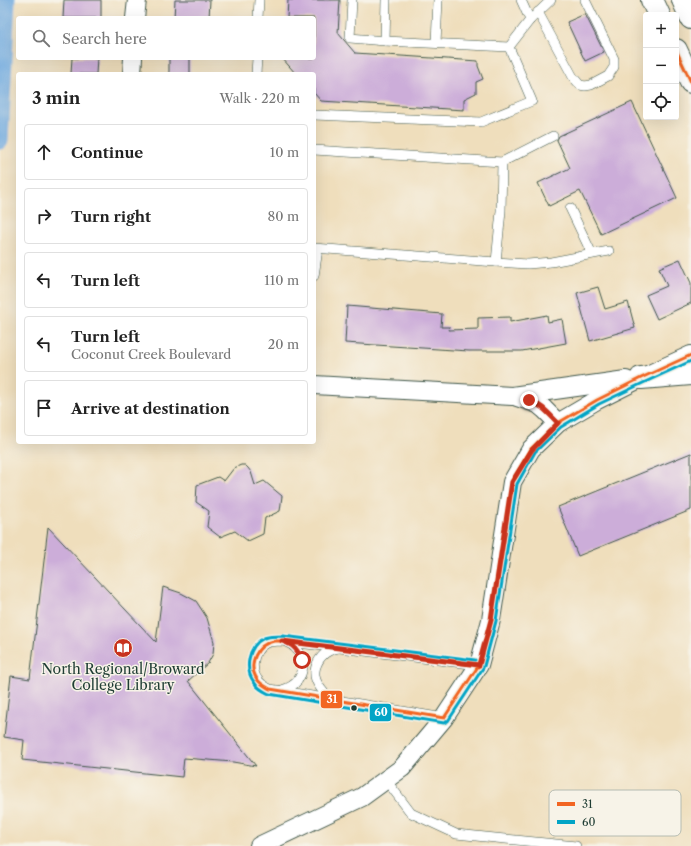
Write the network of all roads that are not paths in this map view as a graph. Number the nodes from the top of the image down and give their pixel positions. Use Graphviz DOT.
graph roads {
  1 [pos="137,0"];
  2 [pos="259,0"];
  3 [pos="352,0"];
  4 [pos="386,0"];
  5 [pos="438,0"];
  6 [pos="521,0"];
  7 [pos="551,0"];
  8 [pos="586,0"];
  9 [pos="652,0"];
  10 [pos="682,0"];
  11 [pos="538,12"];
  12 [pos="658,12"];
  13 [pos="135,16"];
  14 [pos="258,16"];
  15 [pos="691,18"];
  16 [pos="530,20"];
  17 [pos="385,41"];
  18 [pos="436,44"];
  19 [pos="509,47"];
  20 [pos="679,56"];
  21 [pos="132,60"];
  22 [pos="257,60"];
  23 [pos="132,72"];
  24 [pos="256,72"];
  25 [pos="691,82"];
  26 [pos="316,115"];
  27 [pos="553,136"];
  28 [pos="316,150"];
  29 [pos="502,162"];
  30 [pos="570,208"];
  31 [pos="316,249"];
  32 [pos="609,251"];
  33 [pos="592,254"];
  34 [pos="496,262"];
  35 [pos="691,355"];
  36 [pos="691,374"];
  37 [pos="641,378"];
  38 [pos="316,385"];
  39 [pos="512,396"];
  40 [pos="558,423"];
  41 [pos="282,641"];
  42 [pos="339,648"];
  43 [pos="479,665"];
  44 [pos="281,690"];
  45 [pos="329,698"];
  46 [pos="444,718"];
  47 [pos="386,780"];
  48 [pos="259,846"];
  49 [pos="576,846"];
  1 -- 13 [label="street"];
  2 -- 14 [label="lane"];
  3 -- 17 [label="lane"];
  4 -- 17 [label="lane"];
  5 -- 18 [label="lane"];
  6 -- 16 [label="lane"];
  7 -- 11 [label="lane"];
  8 -- 11 [label="lane"];
  9 -- 12 [label="main road"];
  10 -- 15 [label="main road"];
  11 -- 16 [label="lane"];
  16 -- 19 [label="lane"];
  17 -- 18 [label="lane"];
  18 -- 19 [label="lane"];
  19 -- 26 [label="lane"];
  20 -- 25 [label="main road"];
  21 -- 23 [label="street"];
  22 -- 24 [label="lane"];
  27 -- 29 [label="lane"];
  28 -- 29 [label="lane"];
  29 -- 34 [label="lane"];
  30 -- 33 [label="lane"];
  31 -- 34 [label="lane"];
  32 -- 33 [label="lane"];
  33 -- 34 [label="lane"];
  35 -- 37 [label="street"];
  36 -- 37 [label="main road"];
  37 -- 39 [label="street"];
  37 -- 40 [label="street"];
  38 -- 39 [label="street"];
  39 -- 40 [label="street"];
  40 -- 43 [label="street"];
  41 -- 42 [label="lane"];
  41 -- 44 [label="lane"];
  41 -- 44 [label="lane"];
  42 -- 43 [label="lane"];
  42 -- 45 [label="lane"];
  43 -- 46 [label="street"];
  44 -- 45 [label="lane"];
  45 -- 46 [label="lane"];
  46 -- 47 [label="street"];
  47 -- 48 [label="street"];
  47 -- 49 [label="lane"];
}
